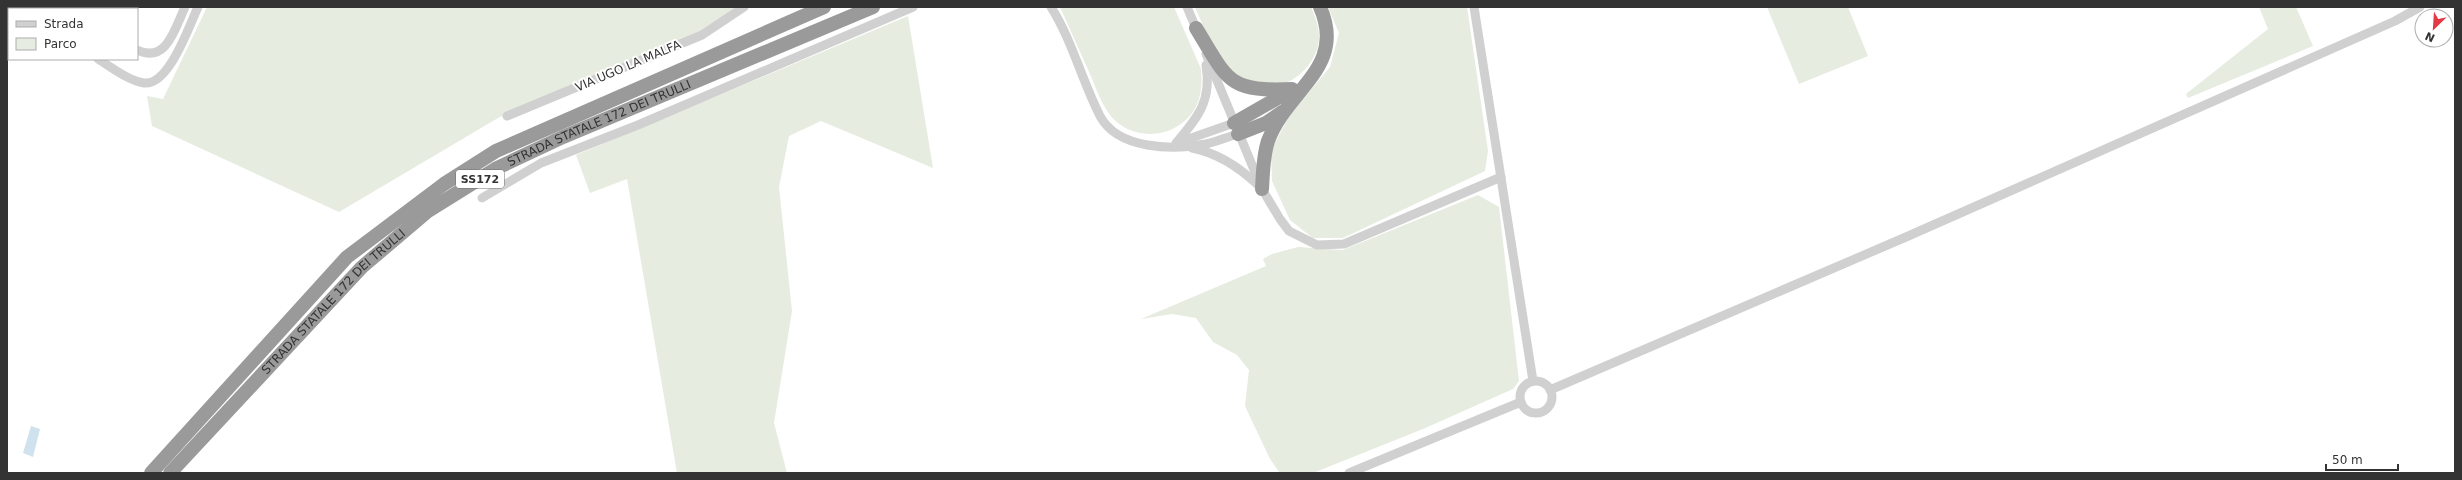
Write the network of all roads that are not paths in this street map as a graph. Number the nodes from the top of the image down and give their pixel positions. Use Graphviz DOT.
graph roads {
  1 [pos="185,7"];
  2 [pos="198,7"];
  3 [pos="744,7"];
  4 [pos="824,7"];
  5 [pos="873,7"];
  6 [pos="913,7"];
  7 [pos="1051,7"];
  8 [pos="1186,7"];
  9 [pos="1320,7"];
  10 [pos="1474,7"];
  11 [pos="2420,7"];
  12 [pos="1196,28"];
  13 [pos="1202,44"];
  14 [pos="138,50"];
  15 [pos="100,60"];
  16 [pos="1308,80"];
  17 [pos="1292,89"];
  18 [pos="1285,110"];
  19 [pos="506,116"];
  20 [pos="1236,128"];
  21 [pos="1174,145"];
  22 [pos="1501,177"];
  23 [pos="1262,189"];
  24 [pos="482,198"];
  25 [pos="1533,381"];
  26 [pos="1550,390"];
  27 [pos="1521,402"];
  28 [pos="151,473"];
  29 [pos="170,473"];
  30 [pos="1349,473"];
  1 -- 14 [label="street"];
  2 -- 15 [label="street"];
  3 -- 19 [label="street, VIA UGO LA MALFA"];
  4 -- 28 [label="highway, STRADA STATALE 172 DEI TRULLI / SS172"];
  5 -- 29 [label="highway, STRADA STATALE 172 DEI TRULLI / SS172"];
  6 -- 24 [label="street"];
  7 -- 21 [label="street"];
  8 -- 12 [label="street"];
  9 -- 16 [label="highway"];
  10 -- 22 [label="street"];
  11 -- 26 [label="street"];
  12 -- 13 [label="street"];
  12 -- 17 [label="highway"];
  13 -- 20 [label="street"];
  13 -- 21 [label="street"];
  16 -- 17 [label="highway"];
  16 -- 18 [label="highway"];
  17 -- 20 [label="highway"];
  18 -- 20 [label="highway"];
  18 -- 23 [label="highway"];
  20 -- 21 [label="street"];
  20 -- 23 [label="street"];
  21 -- 23 [label="street"];
  22 -- 23 [label="street"];
  22 -- 25 [label="street"];
  25 -- 26 [label="street"];
  25 -- 27 [label="street"];
  26 -- 27 [label="street"];
  27 -- 30 [label="street"];
}
